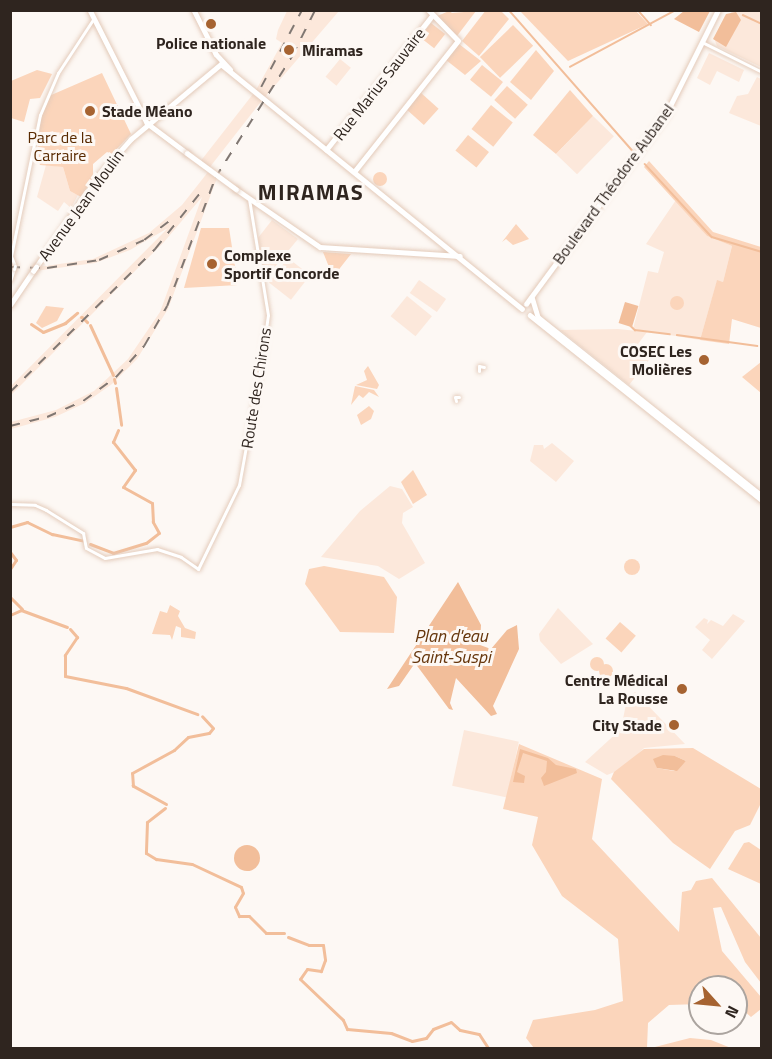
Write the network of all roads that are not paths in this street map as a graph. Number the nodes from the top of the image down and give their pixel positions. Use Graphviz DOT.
graph roads {
  1 [pos="90,10"];
  2 [pos="194,10"];
  3 [pos="428,10"];
  4 [pos="720,10"];
  5 [pos="431,17"];
  6 [pos="94,18"];
  7 [pos="704,43"];
  8 [pos="218,60"];
  9 [pos="688,70"];
  10 [pos="762,72"];
  11 [pos="147,123"];
  12 [pos="326,150"];
  13 [pos="354,172"];
  14 [pos="249,199"];
  15 [pos="322,248"];
  16 [pos="318,254"];
  17 [pos="460,256"];
  18 [pos="10,281"];
  19 [pos="533,294"];
  20 [pos="12,300"];
  21 [pos="524,306"];
  22 [pos="532,310"];
  23 [pos="484,367"];
  24 [pos="480,372"];
  25 [pos="762,498"];
  26 [pos="10,504"];
  1 -- 6 [label="main road"];
  2 -- 8 [label="main road"];
  3 -- 5 [label="main road"];
  4 -- 7 [label="main road, Boulevard Théodore Aubanel"];
  4 -- 9 [label="main road, Boulevard Théodore Aubanel"];
  5 -- 12 [label="main road, Rue Marius Sauvaire"];
  5 -- 13 [label="main road"];
  6 -- 11 [label="main road"];
  6 -- 18 [label="street"];
  7 -- 9 [label="main road, Boulevard Théodore Aubanel"];
  7 -- 10 [label="street"];
  8 -- 11 [label="main road, Avenue Jean Moulin"];
  8 -- 12 [label="main road"];
  9 -- 19 [label="main road, Boulevard Théodore Aubanel"];
  11 -- 14 [label="main road, bridge"];
  11 -- 20 [label="main road, Avenue Jean Moulin"];
  12 -- 13 [label="main road"];
  13 -- 17 [label="main road"];
  14 -- 15 [label="main road"];
  14 -- 26 [label="street, Route des Chirons"];
  15 -- 16 [label="main road"];
  15 -- 17 [label="main road"];
  17 -- 21 [label="main road"];
  19 -- 21 [label="main road, Boulevard Théodore Aubanel"];
  19 -- 22 [label="main road"];
  21 -- 22 [label="main road"];
  21 -- 22 [label="main road"];
  22 -- 25 [label="main road"];
  23 -- 24 [label="street"];
}
